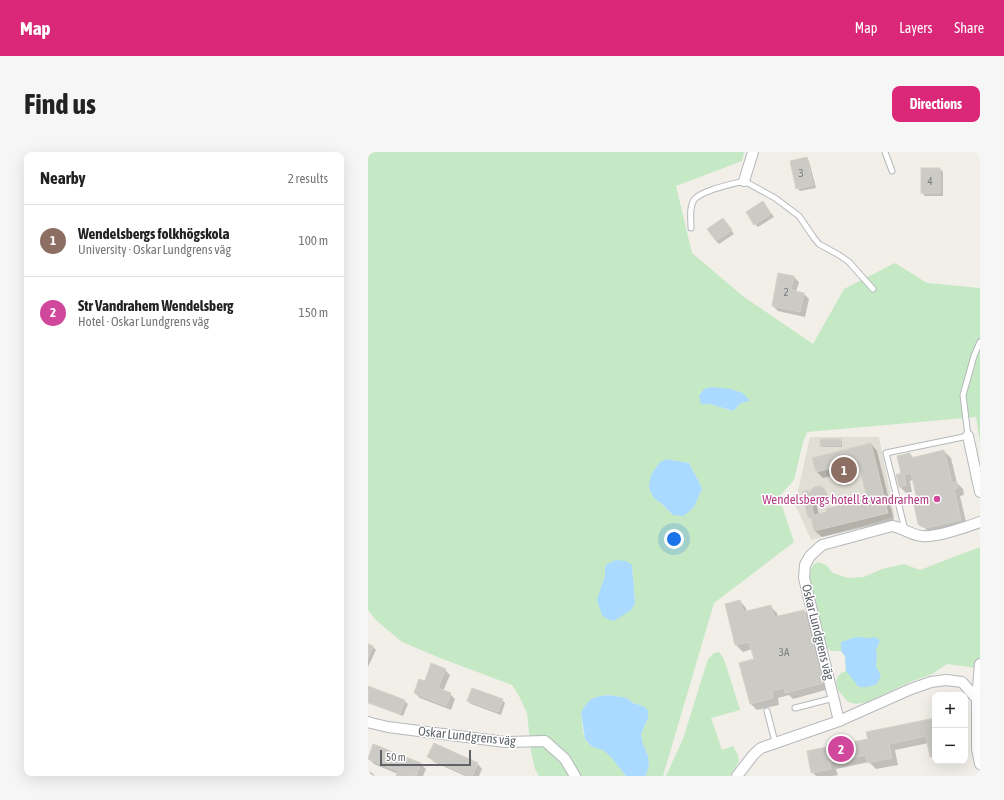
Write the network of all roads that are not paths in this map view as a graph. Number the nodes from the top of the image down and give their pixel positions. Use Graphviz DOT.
graph roads {
  1 [pos="753,152"];
  2 [pos="885,152"];
  3 [pos="892,171"];
  4 [pos="744,181"];
  5 [pos="691,228"];
  6 [pos="873,289"];
  7 [pos="980,342"];
  8 [pos="968,436"];
  9 [pos="980,492"];
  10 [pos="980,522"];
  11 [pos="908,532"];
  12 [pos="980,664"];
  13 [pos="834,698"];
  14 [pos="977,700"];
  15 [pos="795,708"];
  16 [pos="767,711"];
  17 [pos="839,721"];
  18 [pos="368,722"];
  19 [pos="978,735"];
  20 [pos="775,742"];
  21 [pos="980,764"];
  22 [pos="575,776"];
  23 [pos="737,776"];
  1 -- 4 [label="street"];
  2 -- 3 [label="lane"];
  4 -- 5 [label="lane"];
  4 -- 6 [label="lane"];
  7 -- 8 [label="lane"];
  8 -- 9 [label="street"];
  8 -- 11 [label="lane"];
  10 -- 11 [label="street, Oskar Lundgrens väg"];
  11 -- 13 [label="street, Oskar Lundgrens väg"];
  12 -- 14 [label="street"];
  13 -- 15 [label="lane"];
  13 -- 17 [label="street, Oskar Lundgrens väg"];
  14 -- 17 [label="street"];
  14 -- 19 [label="street"];
  16 -- 20 [label="lane"];
  17 -- 20 [label="street"];
  18 -- 22 [label="street, Oskar Lundgrens väg"];
  19 -- 21 [label="street"];
  20 -- 23 [label="street"];
}
